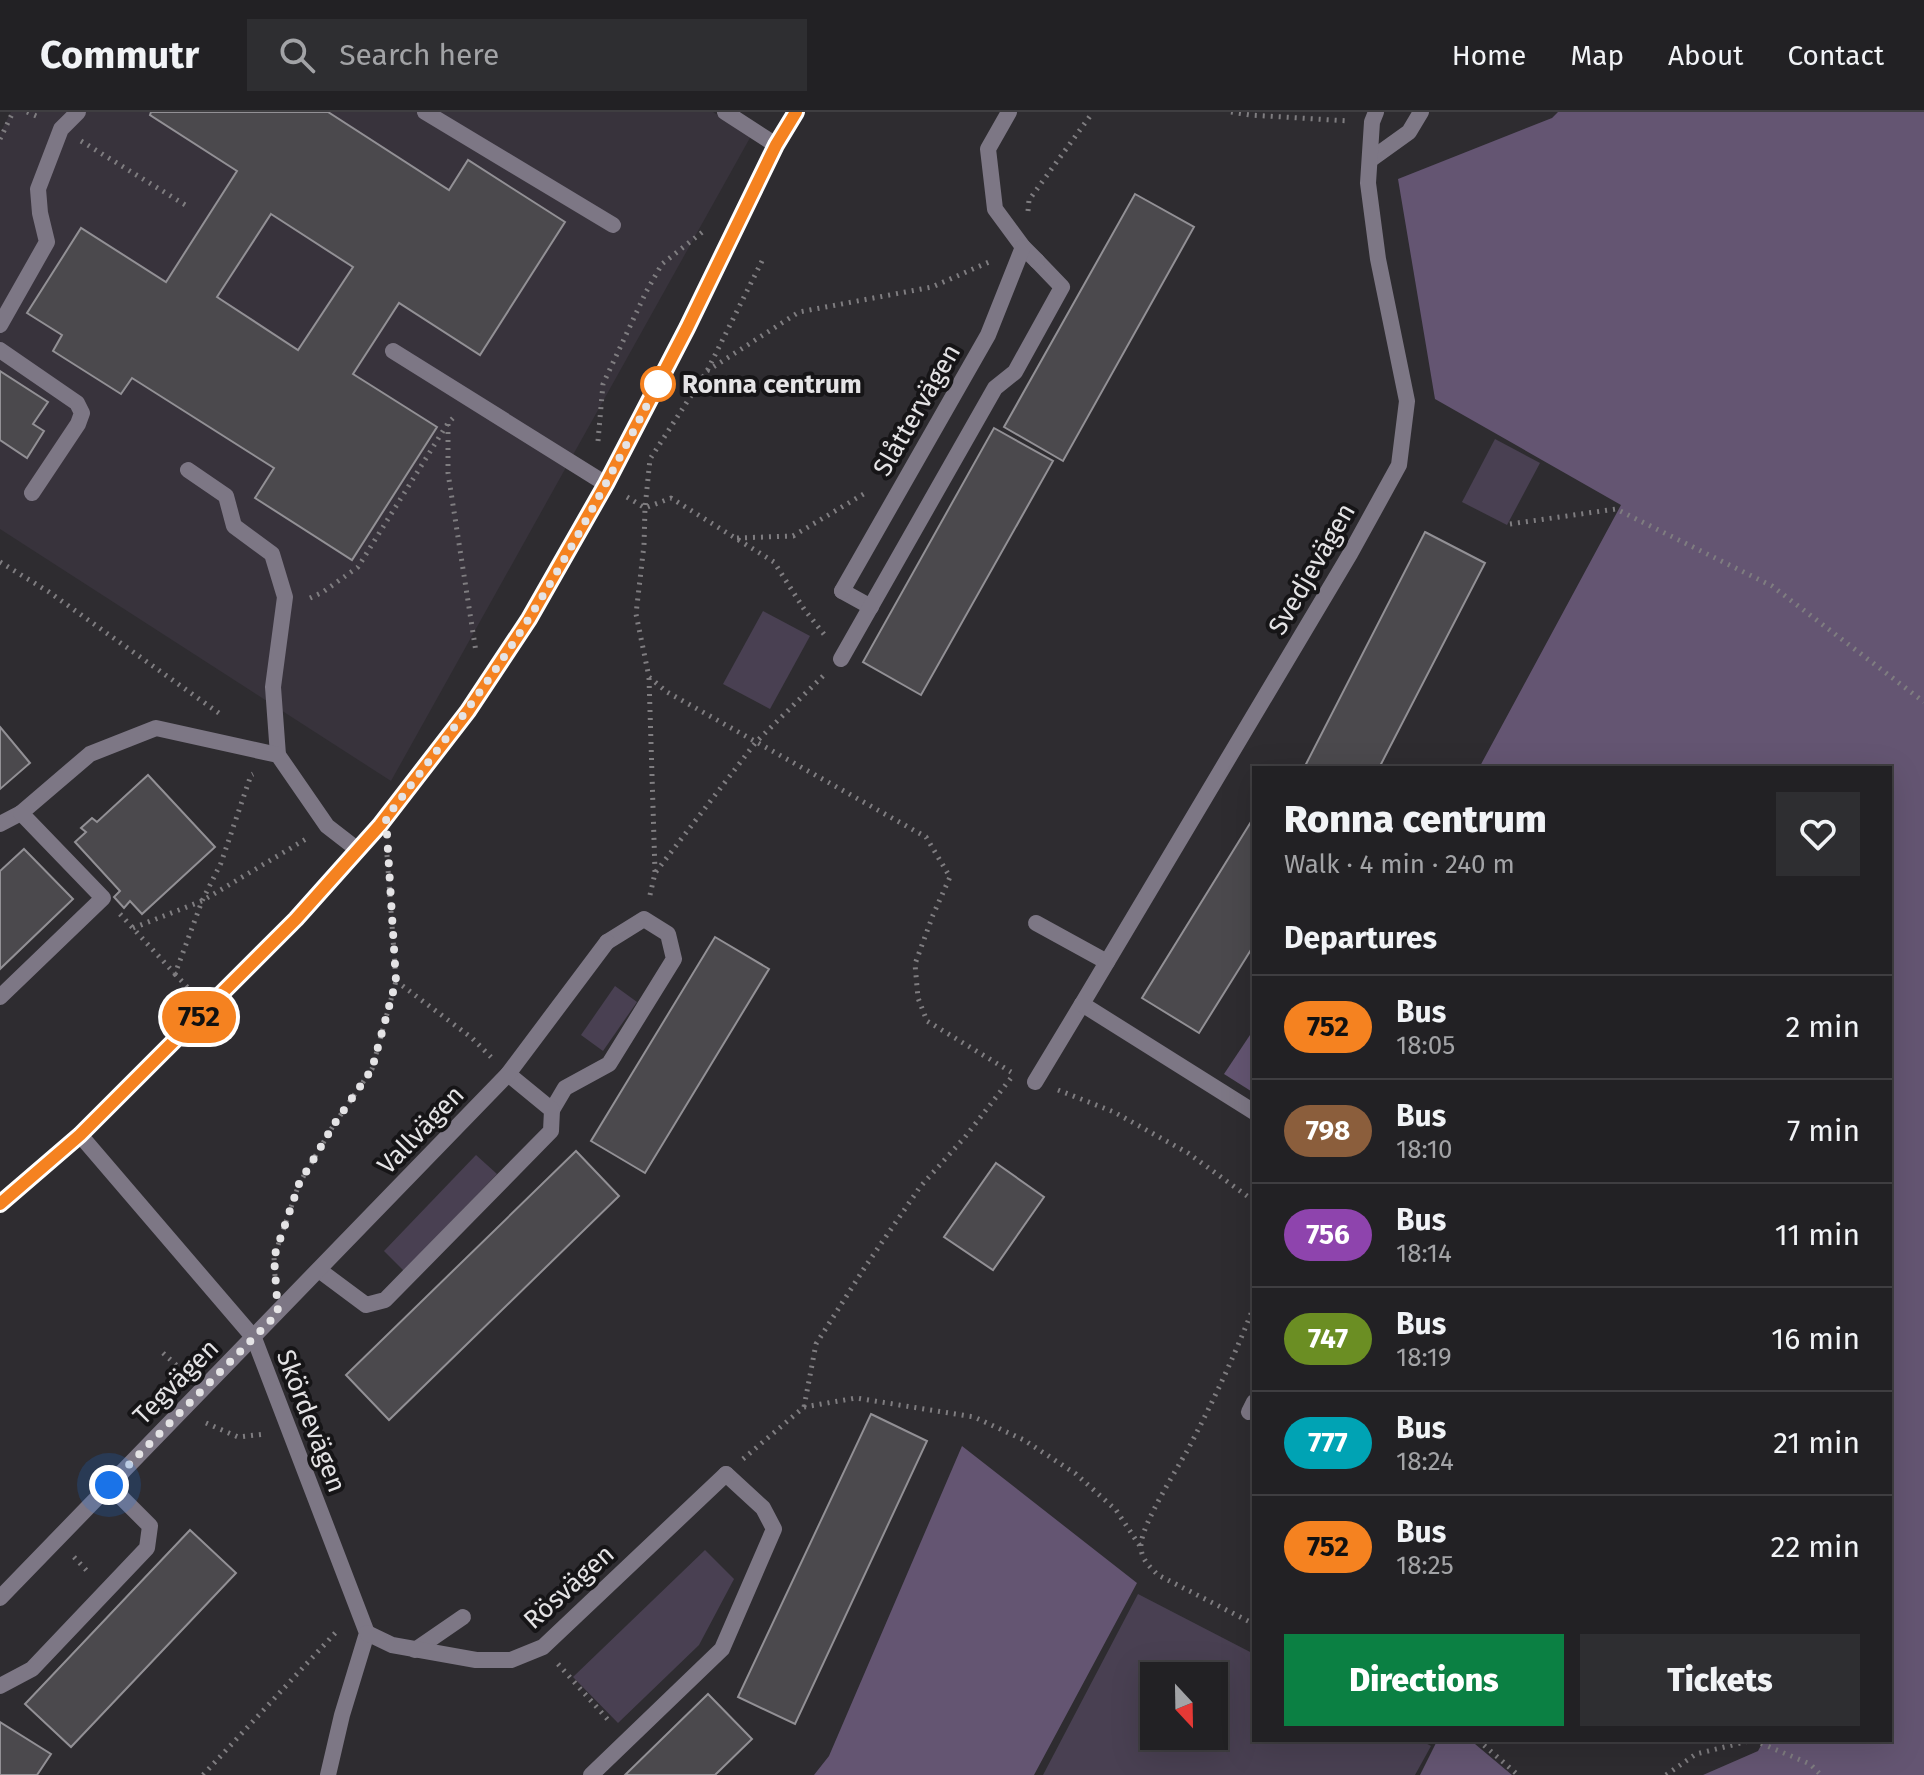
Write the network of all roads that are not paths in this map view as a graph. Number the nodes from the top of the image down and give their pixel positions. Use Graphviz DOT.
graph roads {
  1 [pos="78,112"];
  2 [pos="425,112"];
  3 [pos="725,112"];
  4 [pos="796,112"];
  5 [pos="1009,112"];
  6 [pos="1421,112"];
  7 [pos="1374,117"];
  8 [pos="776,145"];
  9 [pos="1370,160"];
  10 [pos="613,225"];
  11 [pos="1023,247"];
  12 [pos="0,325"];
  13 [pos="0,350"];
  14 [pos="393,351"];
  15 [pos="188,470"];
  16 [pos="606,484"];
  17 [pos="32,493"];
  18 [pos="871,607"];
  19 [pos="841,659"];
  20 [pos="278,755"];
  21 [pos="21,813"];
  22 [pos="0,824"];
  23 [pos="358,850"];
  24 [pos="1036,923"];
  25 [pos="1107,962"];
  26 [pos="0,997"];
  27 [pos="1082,1004"];
  28 [pos="508,1074"];
  29 [pos="1035,1082"];
  30 [pos="552,1110"];
  31 [pos="1252,1111"];
  32 [pos="80,1135"];
  33 [pos="0,1204"];
  34 [pos="319,1270"];
  35 [pos="254,1338"];
  36 [pos="109,1485"];
  37 [pos="0,1598"];
  38 [pos="463,1617"];
  39 [pos="367,1633"];
  40 [pos="415,1650"];
  41 [pos="0,1686"];
  42 [pos="326,1773"];
  43 [pos="591,1775"];
  1 -- 12 [label="street"];
  2 -- 10 [label="street"];
  3 -- 8 [label="street"];
  4 -- 8 [label="street"];
  5 -- 11 [label="street"];
  6 -- 9 [label="street"];
  7 -- 9 [label="street, Svedjevägen"];
  8 -- 16 [label="street"];
  9 -- 25 [label="street, Svedjevägen"];
  11 -- 18 [label="street, Slåttervägen"];
  11 -- 18 [label="street"];
  13 -- 17 [label="street"];
  14 -- 16 [label="street"];
  15 -- 20 [label="street"];
  16 -- 23 [label="street"];
  18 -- 19 [label="street"];
  20 -- 21 [label="street"];
  20 -- 23 [label="street"];
  21 -- 22 [label="street"];
  21 -- 26 [label="street"];
  23 -- 32 [label="street"];
  24 -- 25 [label="street"];
  25 -- 27 [label="street, Svedjevägen"];
  27 -- 29 [label="street, Svedjevägen"];
  27 -- 31 [label="street"];
  28 -- 30 [label="street"];
  28 -- 30 [label="street, Vallvägen"];
  28 -- 34 [label="street, Vallvägen"];
  30 -- 34 [label="street"];
  32 -- 33 [label="street"];
  32 -- 35 [label="street, Skördevägen"];
  34 -- 35 [label="street, Vallvägen"];
  35 -- 36 [label="street, Tegvägen"];
  35 -- 39 [label="street, Skördevägen"];
  36 -- 37 [label="street, Tegvägen"];
  36 -- 41 [label="street"];
  38 -- 40 [label="street"];
  39 -- 40 [label="street, Rösvägen"];
  39 -- 42 [label="street"];
  40 -- 43 [label="street, Rösvägen"];
}
